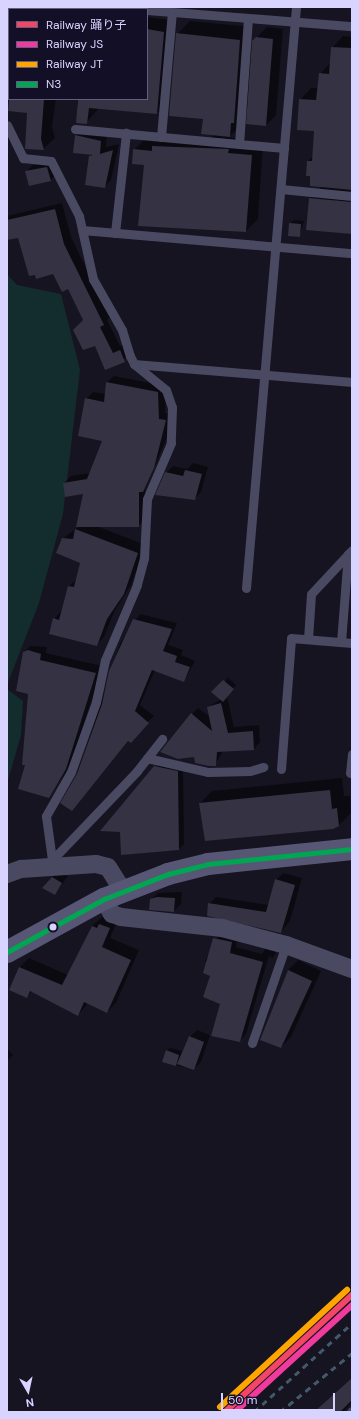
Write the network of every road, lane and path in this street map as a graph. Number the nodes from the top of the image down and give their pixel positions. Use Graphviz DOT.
graph roads {
  1 [pos="110,7"];
  2 [pos="296,7"];
  3 [pos="122,8"];
  4 [pos="148,10"];
  5 [pos="172,12"];
  6 [pos="248,18"];
  7 [pos="295,20"];
  8 [pos="352,26"];
  9 [pos="7,125"];
  10 [pos="74,129"];
  11 [pos="126,133"];
  12 [pos="161,136"];
  13 [pos="239,144"];
  14 [pos="284,148"];
  15 [pos="281,189"];
  16 [pos="352,196"];
  17 [pos="82,230"];
  18 [pos="115,232"];
  19 [pos="276,246"];
  20 [pos="352,253"];
  21 [pos="134,364"];
  22 [pos="265,374"];
  23 [pos="352,382"];
  24 [pos="350,552"];
  25 [pos="246,588"];
  26 [pos="308,640"];
  27 [pos="341,642"];
  28 [pos="352,643"];
  29 [pos="162,739"];
  30 [pos="352,754"];
  31 [pos="147,758"];
  32 [pos="263,767"];
  33 [pos="281,769"];
  34 [pos="350,773"];
  35 [pos="352,849"];
  36 [pos="53,863"];
  37 [pos="7,874"];
  38 [pos="114,895"];
  39 [pos="286,945"];
  40 [pos="7,952"];
  41 [pos="352,969"];
  42 [pos="252,1043"];
  1 -- 3 [label="lane"];
  2 -- 7 [label="lane"];
  4 -- 5 [label="lane"];
  5 -- 6 [label="lane"];
  5 -- 12 [label="lane"];
  6 -- 7 [label="lane"];
  6 -- 13 [label="lane"];
  7 -- 8 [label="lane"];
  7 -- 14 [label="lane"];
  9 -- 17 [label="lane"];
  10 -- 11 [label="lane"];
  11 -- 12 [label="lane"];
  11 -- 18 [label="lane"];
  12 -- 13 [label="lane"];
  13 -- 14 [label="lane"];
  14 -- 15 [label="lane"];
  15 -- 16 [label="lane"];
  15 -- 19 [label="lane"];
  17 -- 18 [label="lane"];
  17 -- 21 [label="lane"];
  18 -- 19 [label="lane"];
  19 -- 20 [label="lane"];
  19 -- 22 [label="lane"];
  21 -- 22 [label="lane"];
  21 -- 36 [label="lane"];
  22 -- 23 [label="lane"];
  22 -- 25 [label="lane"];
  24 -- 26 [label="lane"];
  24 -- 27 [label="lane"];
  26 -- 27 [label="lane"];
  26 -- 33 [label="lane"];
  27 -- 28 [label="lane"];
  29 -- 31 [label="lane"];
  30 -- 34 [label="lane"];
  31 -- 32 [label="lane"];
  31 -- 36 [label="lane"];
  35 -- 38 [label="main road"];
  36 -- 37 [label="street"];
  36 -- 38 [label="street"];
  38 -- 39 [label="street"];
  38 -- 40 [label="main road"];
  39 -- 41 [label="street"];
  39 -- 42 [label="lane"];
}
